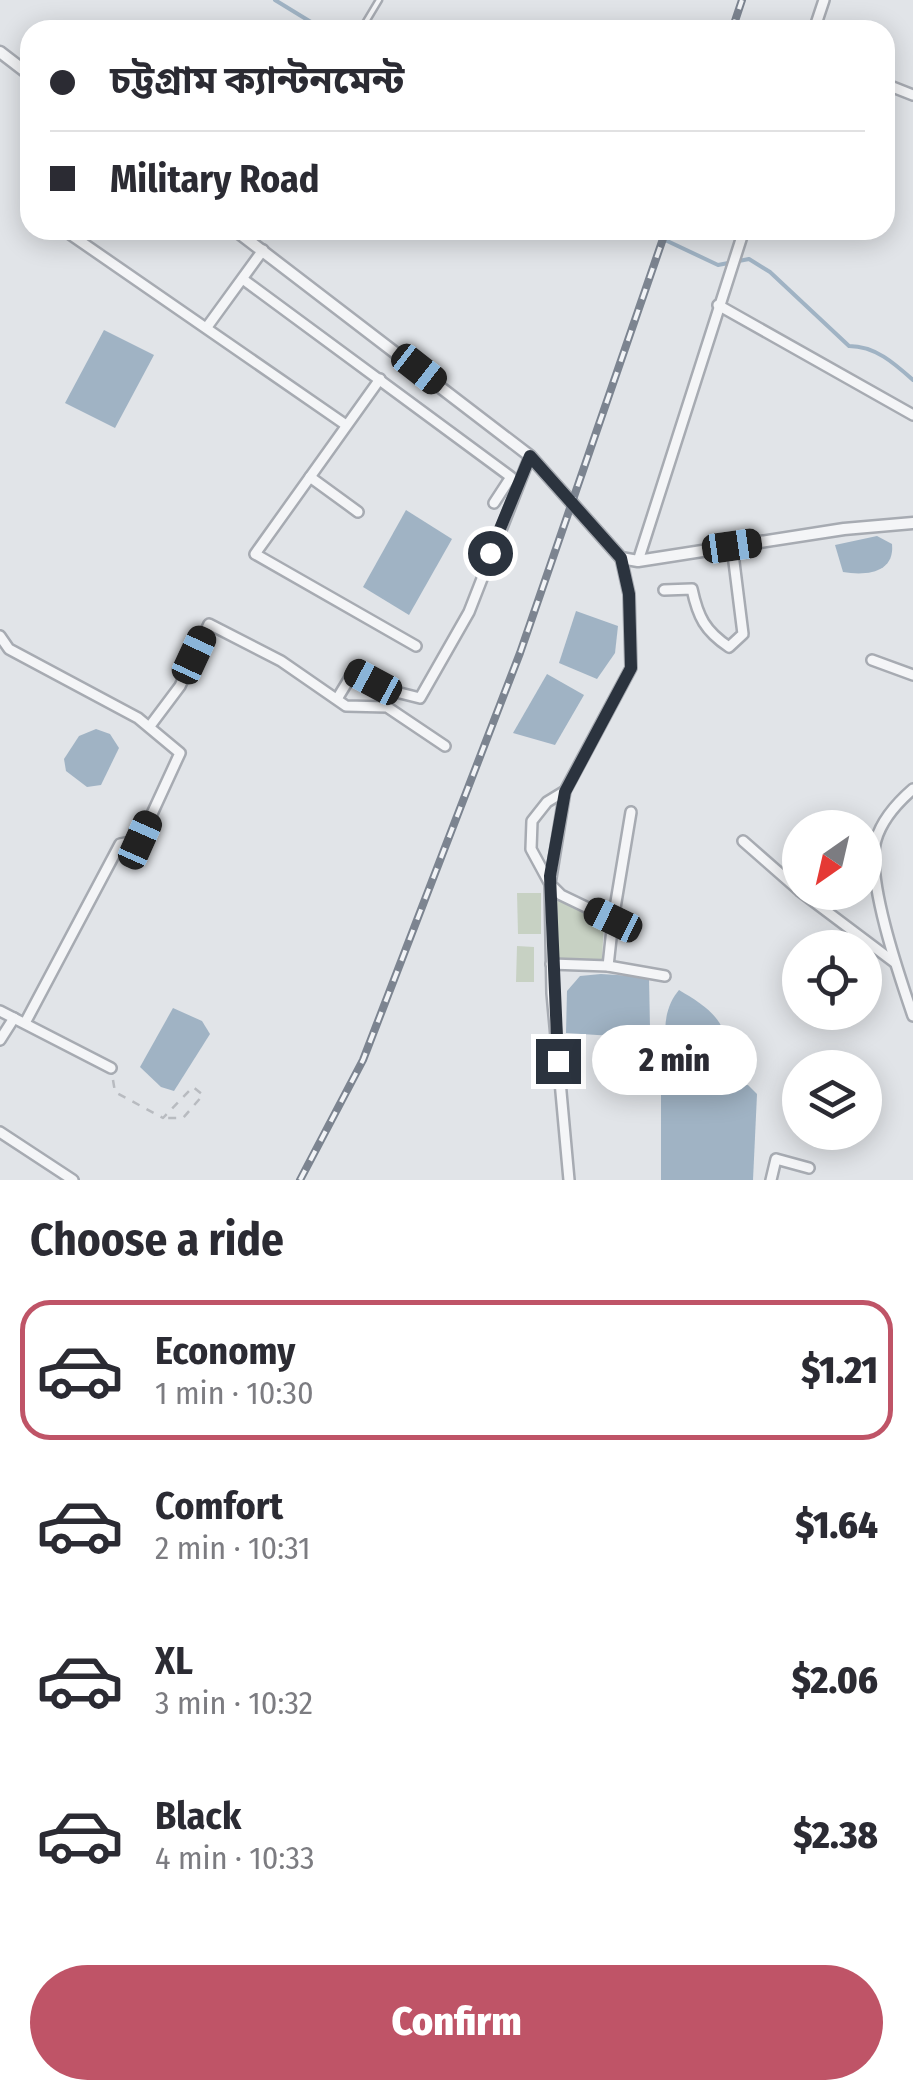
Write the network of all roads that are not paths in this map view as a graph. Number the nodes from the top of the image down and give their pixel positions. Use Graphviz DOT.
graph roads {
  1 [pos="0,52"];
  2 [pos="20,67"];
  3 [pos="79,240"];
  4 [pos="256,240"];
  5 [pos="741,240"];
  6 [pos="263,250"];
  7 [pos="244,280"];
  8 [pos="718,305"];
  9 [pos="208,327"];
  10 [pos="380,380"];
  11 [pos="913,415"];
  12 [pos="346,426"];
  13 [pos="530,456"];
  14 [pos="310,477"];
  15 [pos="494,503"];
  16 [pos="358,512"];
  17 [pos="912,526"];
  18 [pos="732,546"];
  19 [pos="621,558"];
  20 [pos="638,561"];
  21 [pos="664,590"];
  22 [pos="0,636"];
  23 [pos="416,646"];
  24 [pos="872,660"];
  25 [pos="913,675"];
  26 [pos="337,699"];
  27 [pos="150,726"];
  28 [pos="445,746"];
  29 [pos="913,789"];
  30 [pos="565,792"];
  31 [pos="630,812"];
  32 [pos="743,841"];
  33 [pos="782,876"];
  34 [pos="550,884"];
  35 [pos="824,910"];
  36 [pos="613,920"];
  37 [pos="894,962"];
  38 [pos="551,964"];
  39 [pos="608,966"];
  40 [pos="665,976"];
  41 [pos="0,1011"];
  42 [pos="913,1016"];
  43 [pos="14,1018"];
  44 [pos="24,1024"];
  45 [pos="0,1040"];
  46 [pos="111,1068"];
  47 [pos="0,1132"];
  48 [pos="810,1168"];
  49 [pos="73,1180"];
  50 [pos="569,1180"];
  51 [pos="771,1180"];
  1 -- 2 [label="street"];
  3 -- 9 [label="street"];
  4 -- 6 [label="street"];
  5 -- 8 [label="street"];
  6 -- 7 [label="street"];
  6 -- 13 [label="street"];
  7 -- 9 [label="street"];
  7 -- 10 [label="street"];
  8 -- 11 [label="street"];
  8 -- 20 [label="street"];
  9 -- 12 [label="street"];
  10 -- 12 [label="street"];
  10 -- 15 [label="street"];
  12 -- 14 [label="street"];
  13 -- 19 [label="street"];
  13 -- 26 [label="street"];
  14 -- 16 [label="street"];
  14 -- 23 [label="street"];
  17 -- 18 [label="street"];
  18 -- 20 [label="street"];
  18 -- 21 [label="street"];
  19 -- 20 [label="street"];
  19 -- 30 [label="street"];
  22 -- 27 [label="street"];
  24 -- 25 [label="street"];
  26 -- 27 [label="street"];
  26 -- 28 [label="street"];
  27 -- 44 [label="street"];
  29 -- 37 [label="street"];
  30 -- 34 [label="street"];
  30 -- 34 [label="street"];
  31 -- 36 [label="street"];
  32 -- 33 [label="street"];
  34 -- 36 [label="street"];
  34 -- 38 [label="street"];
  35 -- 37 [label="street"];
  36 -- 39 [label="street"];
  37 -- 42 [label="street"];
  38 -- 39 [label="street"];
  38 -- 50 [label="street"];
  39 -- 40 [label="street"];
  41 -- 43 [label="street"];
  43 -- 44 [label="street"];
  43 -- 45 [label="street"];
  44 -- 46 [label="street"];
  47 -- 49 [label="street"];
  48 -- 51 [label="street"];
}
